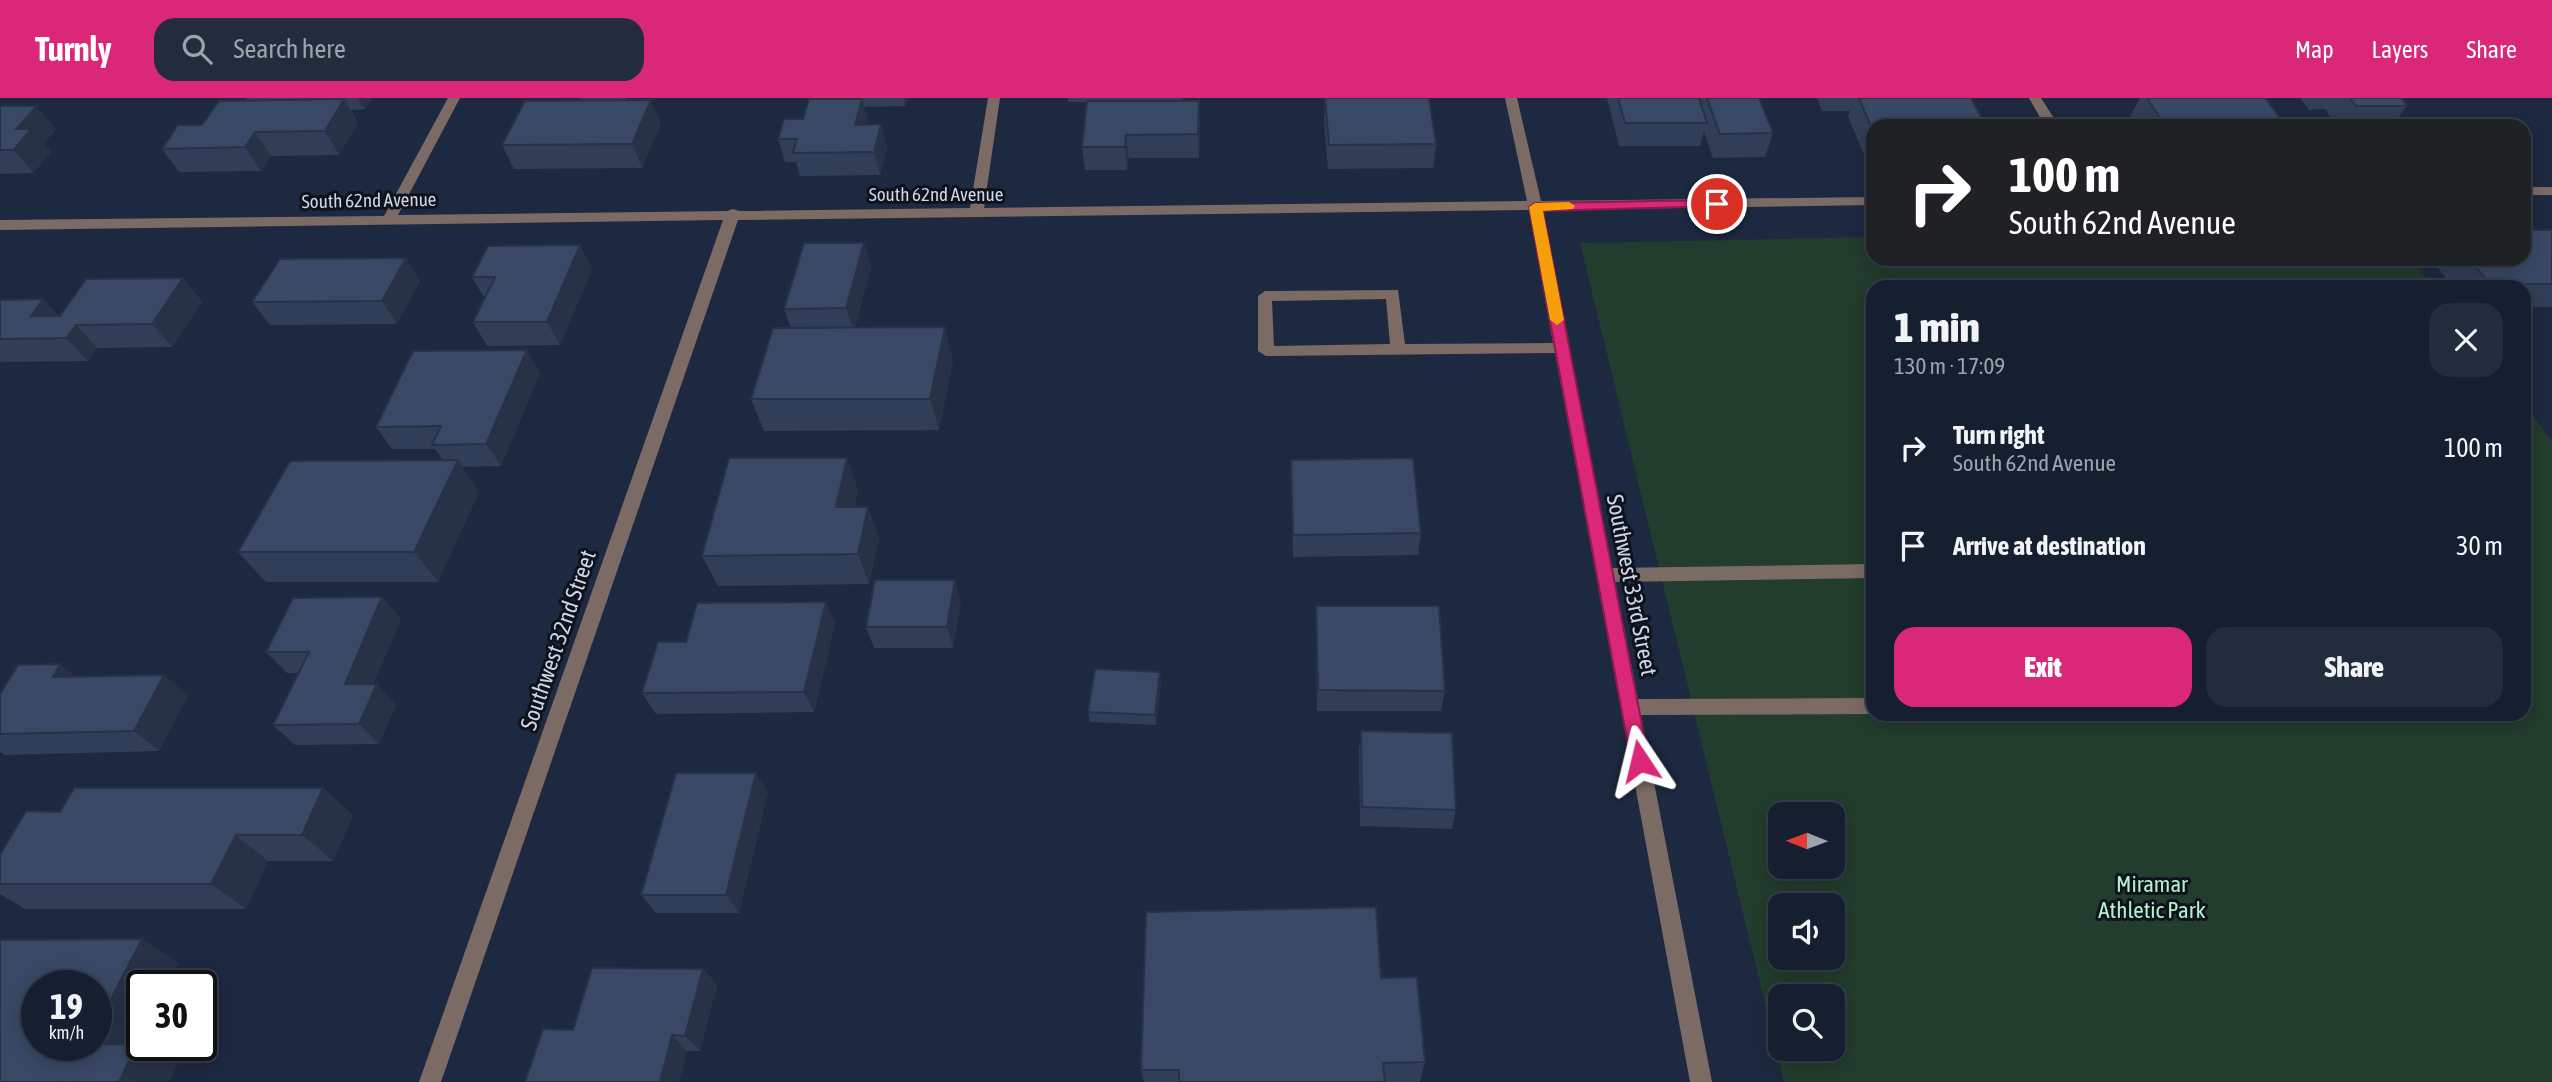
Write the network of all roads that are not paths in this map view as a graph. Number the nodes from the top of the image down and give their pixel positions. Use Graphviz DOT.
graph roads {
  1 [pos="454,98"];
  2 [pos="994,98"];
  3 [pos="1511,98"];
  4 [pos="2035,98"];
  5 [pos="2048,119"];
  6 [pos="2531,191"];
  7 [pos="2552,191"];
  8 [pos="1866,201"];
  9 [pos="1535,207"];
  10 [pos="733,213"];
  11 [pos="976,213"];
  12 [pos="389,219"];
  13 [pos="0,225"];
  14 [pos="1562,348"];
  15 [pos="1398,349"];
  16 [pos="1866,571"];
  17 [pos="1605,575"];
  18 [pos="1866,706"];
  19 [pos="1630,707"];
  20 [pos="430,1082"];
  21 [pos="1700,1082"];
  1 -- 12 [label="street"];
  2 -- 11 [label="street"];
  3 -- 9 [label="street, Southwest 33rd Street"];
  4 -- 5 [label="street"];
  6 -- 7 [label="street"];
  8 -- 9 [label="street, South 62nd Avenue"];
  9 -- 11 [label="street, South 62nd Avenue"];
  9 -- 14 [label="street, Southwest 33rd Street"];
  10 -- 11 [label="street, South 62nd Avenue"];
  10 -- 12 [label="street, South 62nd Avenue"];
  10 -- 20 [label="street, Southwest 32nd Street"];
  12 -- 13 [label="street, South 62nd Avenue"];
  14 -- 15 [label="street"];
  14 -- 17 [label="street, Southwest 33rd Street"];
  15 -- 15 [label="street"];
  16 -- 17 [label="street"];
  17 -- 19 [label="street, Southwest 33rd Street"];
  18 -- 19 [label="street"];
  19 -- 21 [label="street, Southwest 33rd Street"];
}
